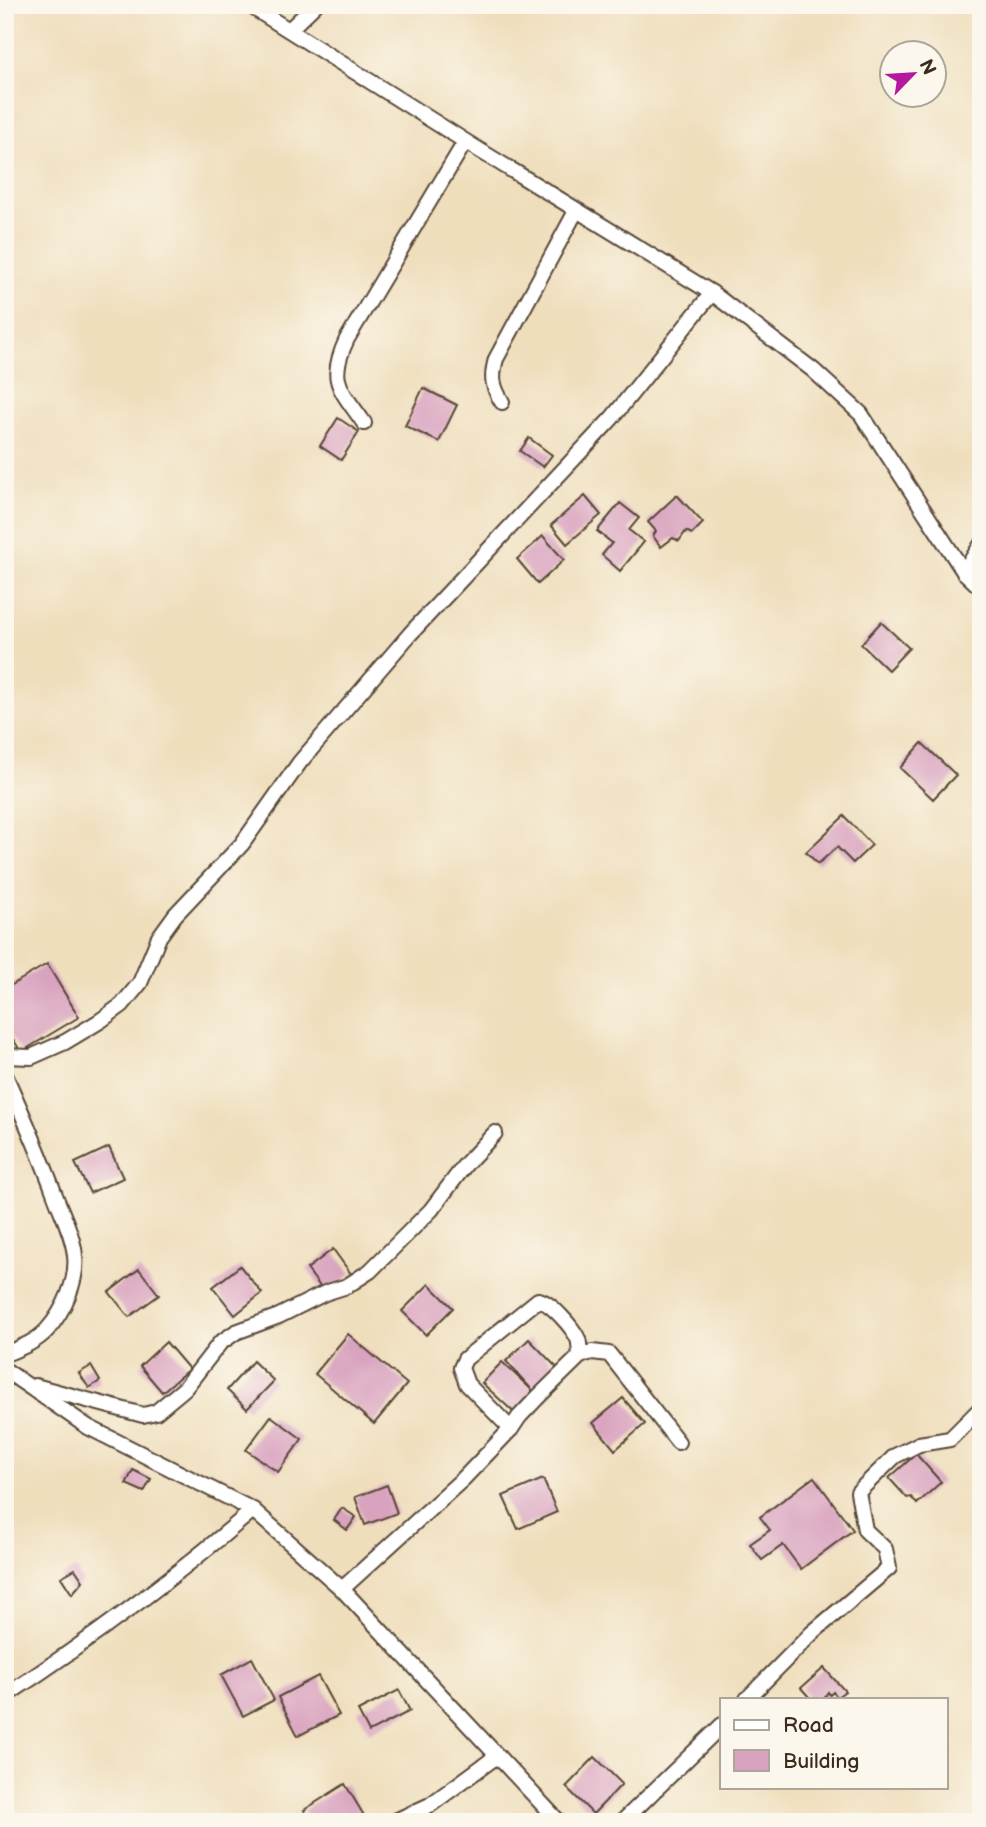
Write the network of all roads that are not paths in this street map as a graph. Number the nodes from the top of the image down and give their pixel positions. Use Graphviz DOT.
graph roads {
  1 [pos="249,5"];
  2 [pos="316,5"];
  3 [pos="289,30"];
  4 [pos="465,142"];
  5 [pos="576,211"];
  6 [pos="712,293"];
  7 [pos="502,402"];
  8 [pos="364,423"];
  9 [pos="981,545"];
  10 [pos="964,572"];
  11 [pos="981,588"];
  12 [pos="5,1056"];
  13 [pos="5,1075"];
  14 [pos="495,1133"];
  15 [pos="5,1354"];
  16 [pos="580,1356"];
  17 [pos="5,1370"];
  18 [pos="20,1381"];
  19 [pos="981,1408"];
  20 [pos="512,1430"];
  21 [pos="678,1442"];
  22 [pos="253,1510"];
  23 [pos="342,1589"];
  24 [pos="5,1696"];
  25 [pos="748,1698"];
  26 [pos="720,1727"];
  27 [pos="498,1756"];
  28 [pos="393,1822"];
  29 [pos="559,1822"];
  30 [pos="622,1822"];
  1 -- 3 [label="street"];
  2 -- 3 [label="street"];
  3 -- 4 [label="street"];
  4 -- 5 [label="street"];
  4 -- 8 [label="street"];
  5 -- 6 [label="street"];
  5 -- 7 [label="street"];
  6 -- 10 [label="street"];
  6 -- 12 [label="street"];
  9 -- 10 [label="street"];
  10 -- 11 [label="street"];
  13 -- 15 [label="street"];
  14 -- 18 [label="street"];
  16 -- 20 [label="street"];
  16 -- 20 [label="street"];
  16 -- 21 [label="street"];
  17 -- 18 [label="street"];
  18 -- 22 [label="street"];
  19 -- 25 [label="street"];
  20 -- 23 [label="street"];
  22 -- 23 [label="street"];
  22 -- 24 [label="street"];
  23 -- 27 [label="street"];
  26 -- 30 [label="street"];
  27 -- 28 [label="street"];
  27 -- 29 [label="street"];
}
